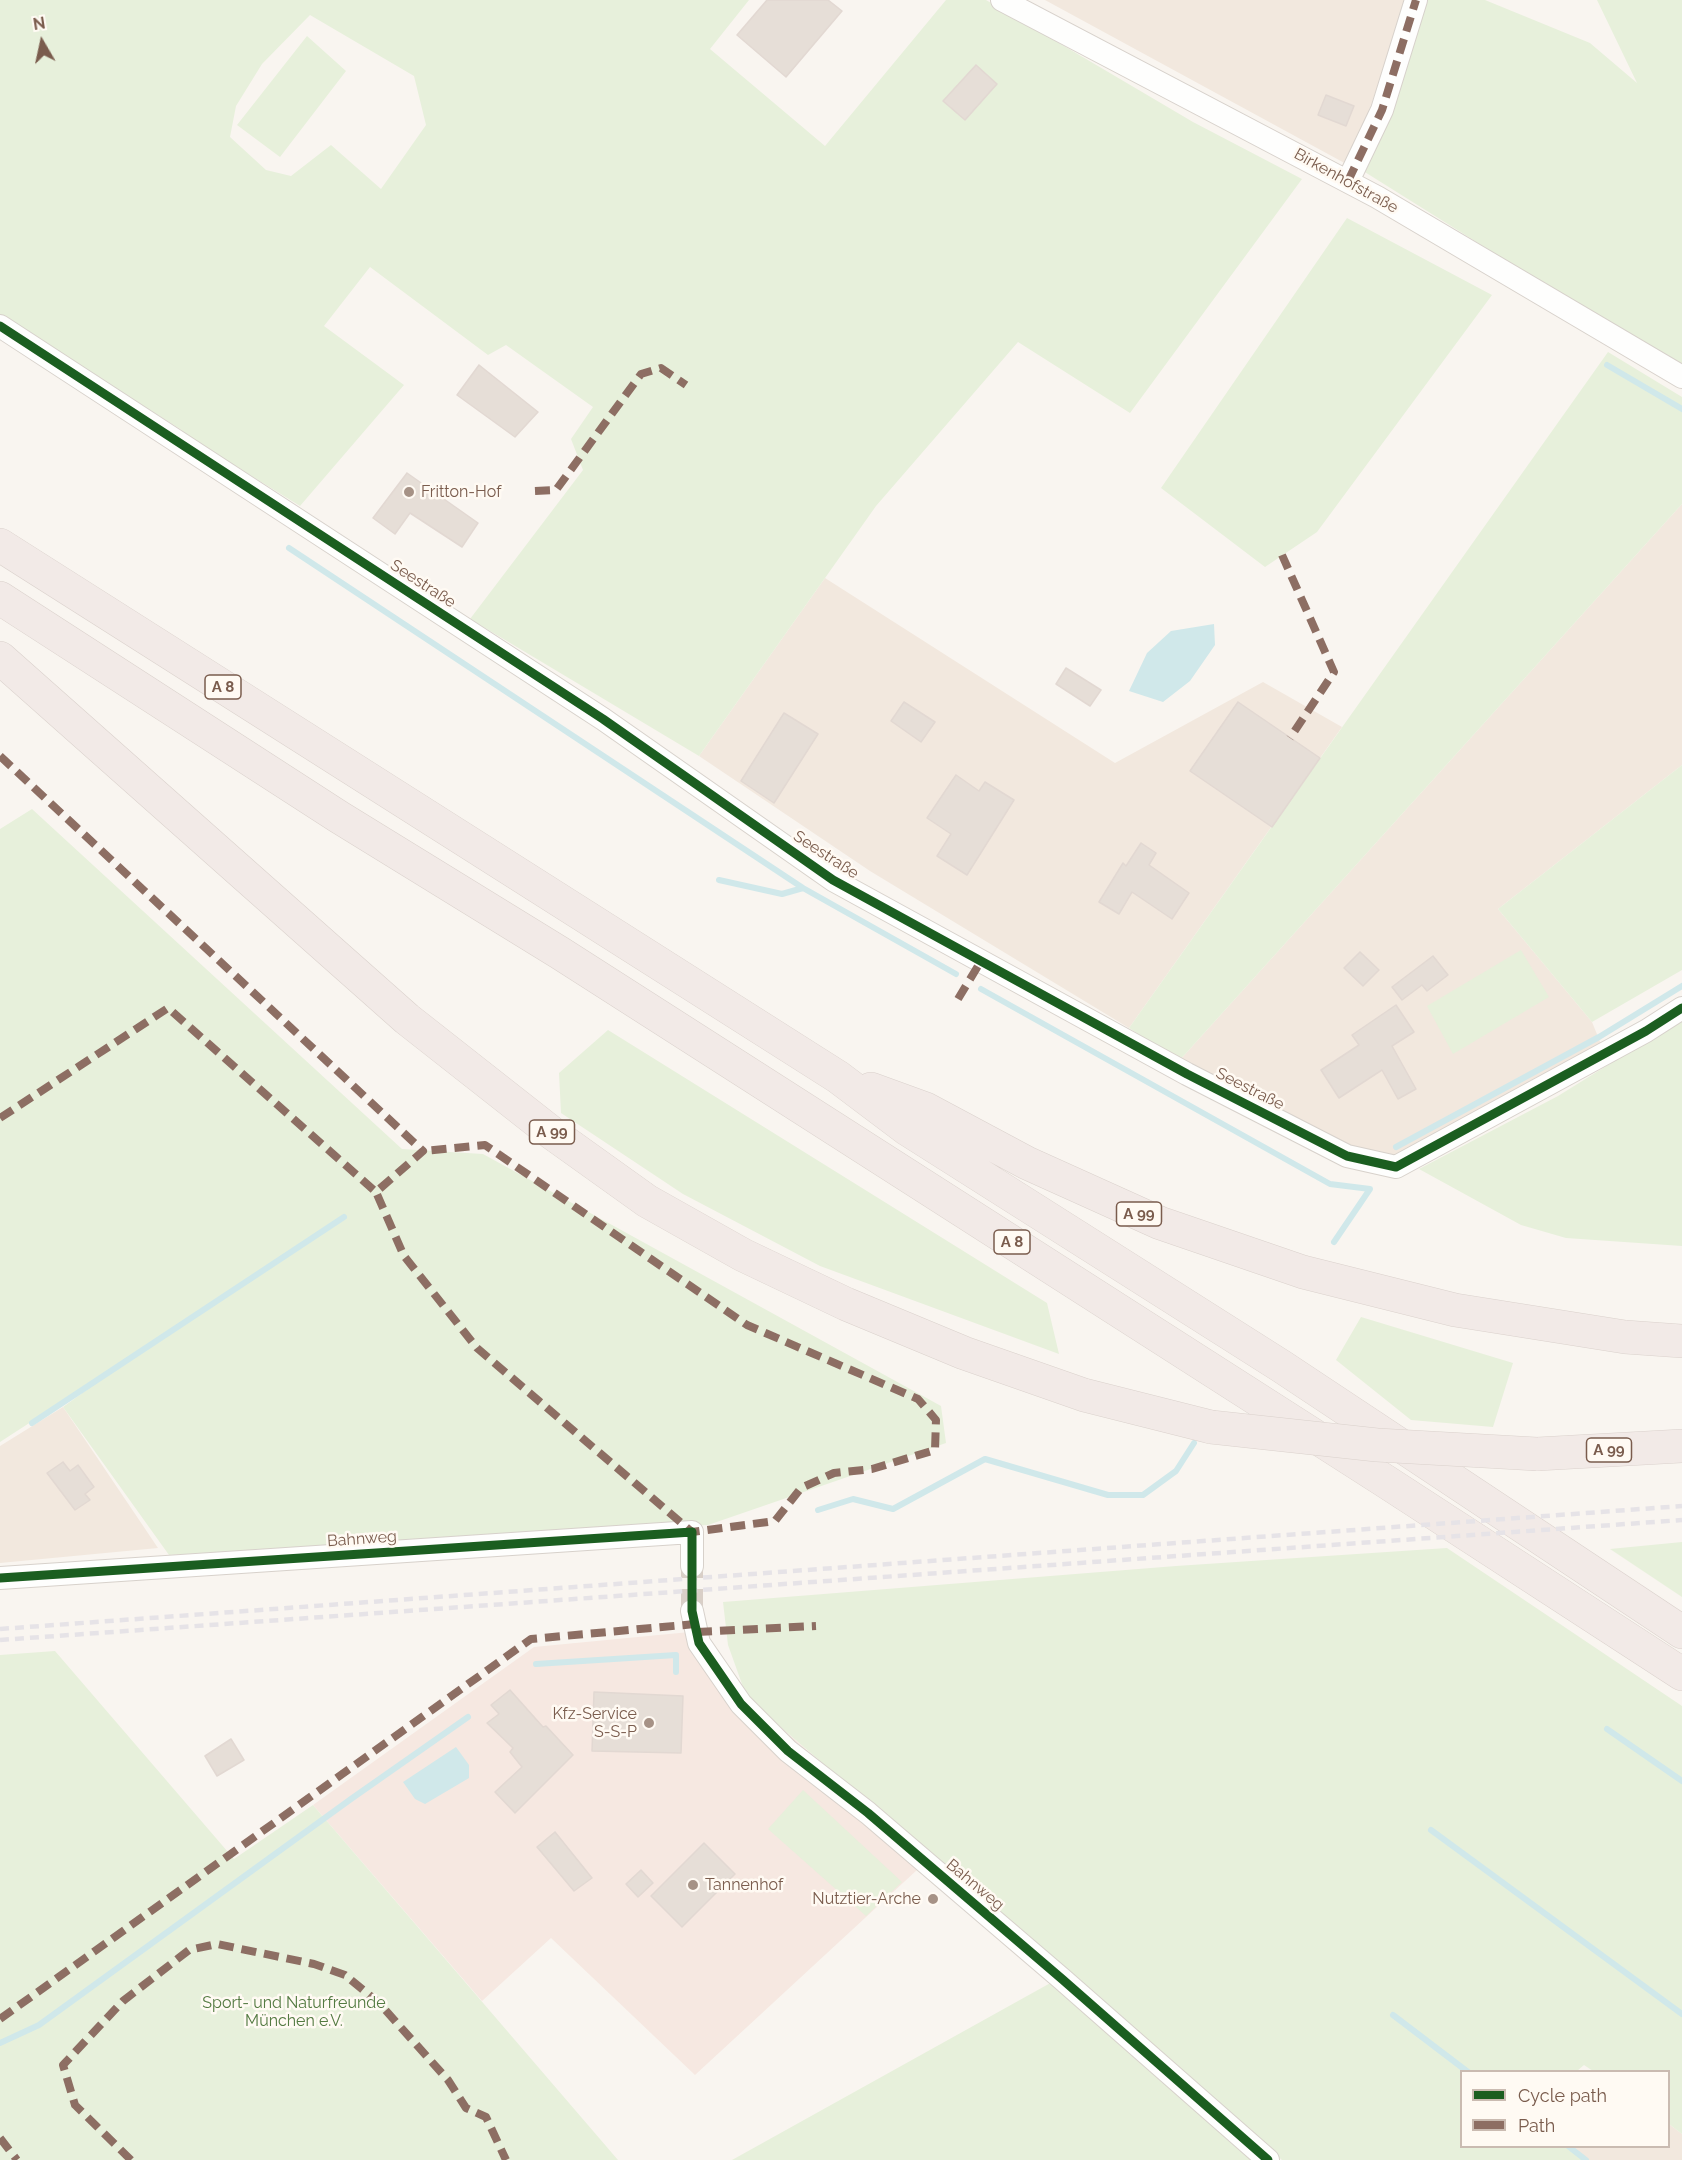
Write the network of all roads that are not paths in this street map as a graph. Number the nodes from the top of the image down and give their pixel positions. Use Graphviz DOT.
graph roads {
  1 [pos="1002,0"];
  2 [pos="1416,0"];
  3 [pos="1348,181"];
  4 [pos="0,326"];
  5 [pos="1682,377"];
  6 [pos="0,545"];
  7 [pos="0,598"];
  8 [pos="0,658"];
  9 [pos="1682,1008"];
  10 [pos="838,1077"];
  11 [pos="1682,1341"];
  12 [pos="1682,1446"];
  13 [pos="692,1566"];
  14 [pos="0,1578"];
  15 [pos="692,1611"];
  16 [pos="1682,1632"];
  17 [pos="1682,1674"];
  18 [pos="1268,2160"];
  1 -- 3 [label="street, Birkenhofstraße"];
  2 -- 3 [label="street"];
  3 -- 5 [label="street, Birkenhofstraße"];
  4 -- 9 [label="street, Seestraße"];
  6 -- 10 [label="highway, A 8"];
  7 -- 17 [label="highway, A 8"];
  8 -- 12 [label="highway, A 99, bridge"];
  10 -- 11 [label="highway, A 99"];
  10 -- 16 [label="highway, A 8"];
  13 -- 14 [label="street, Bahnweg"];
  15 -- 18 [label="street, Bahnweg"];
}
